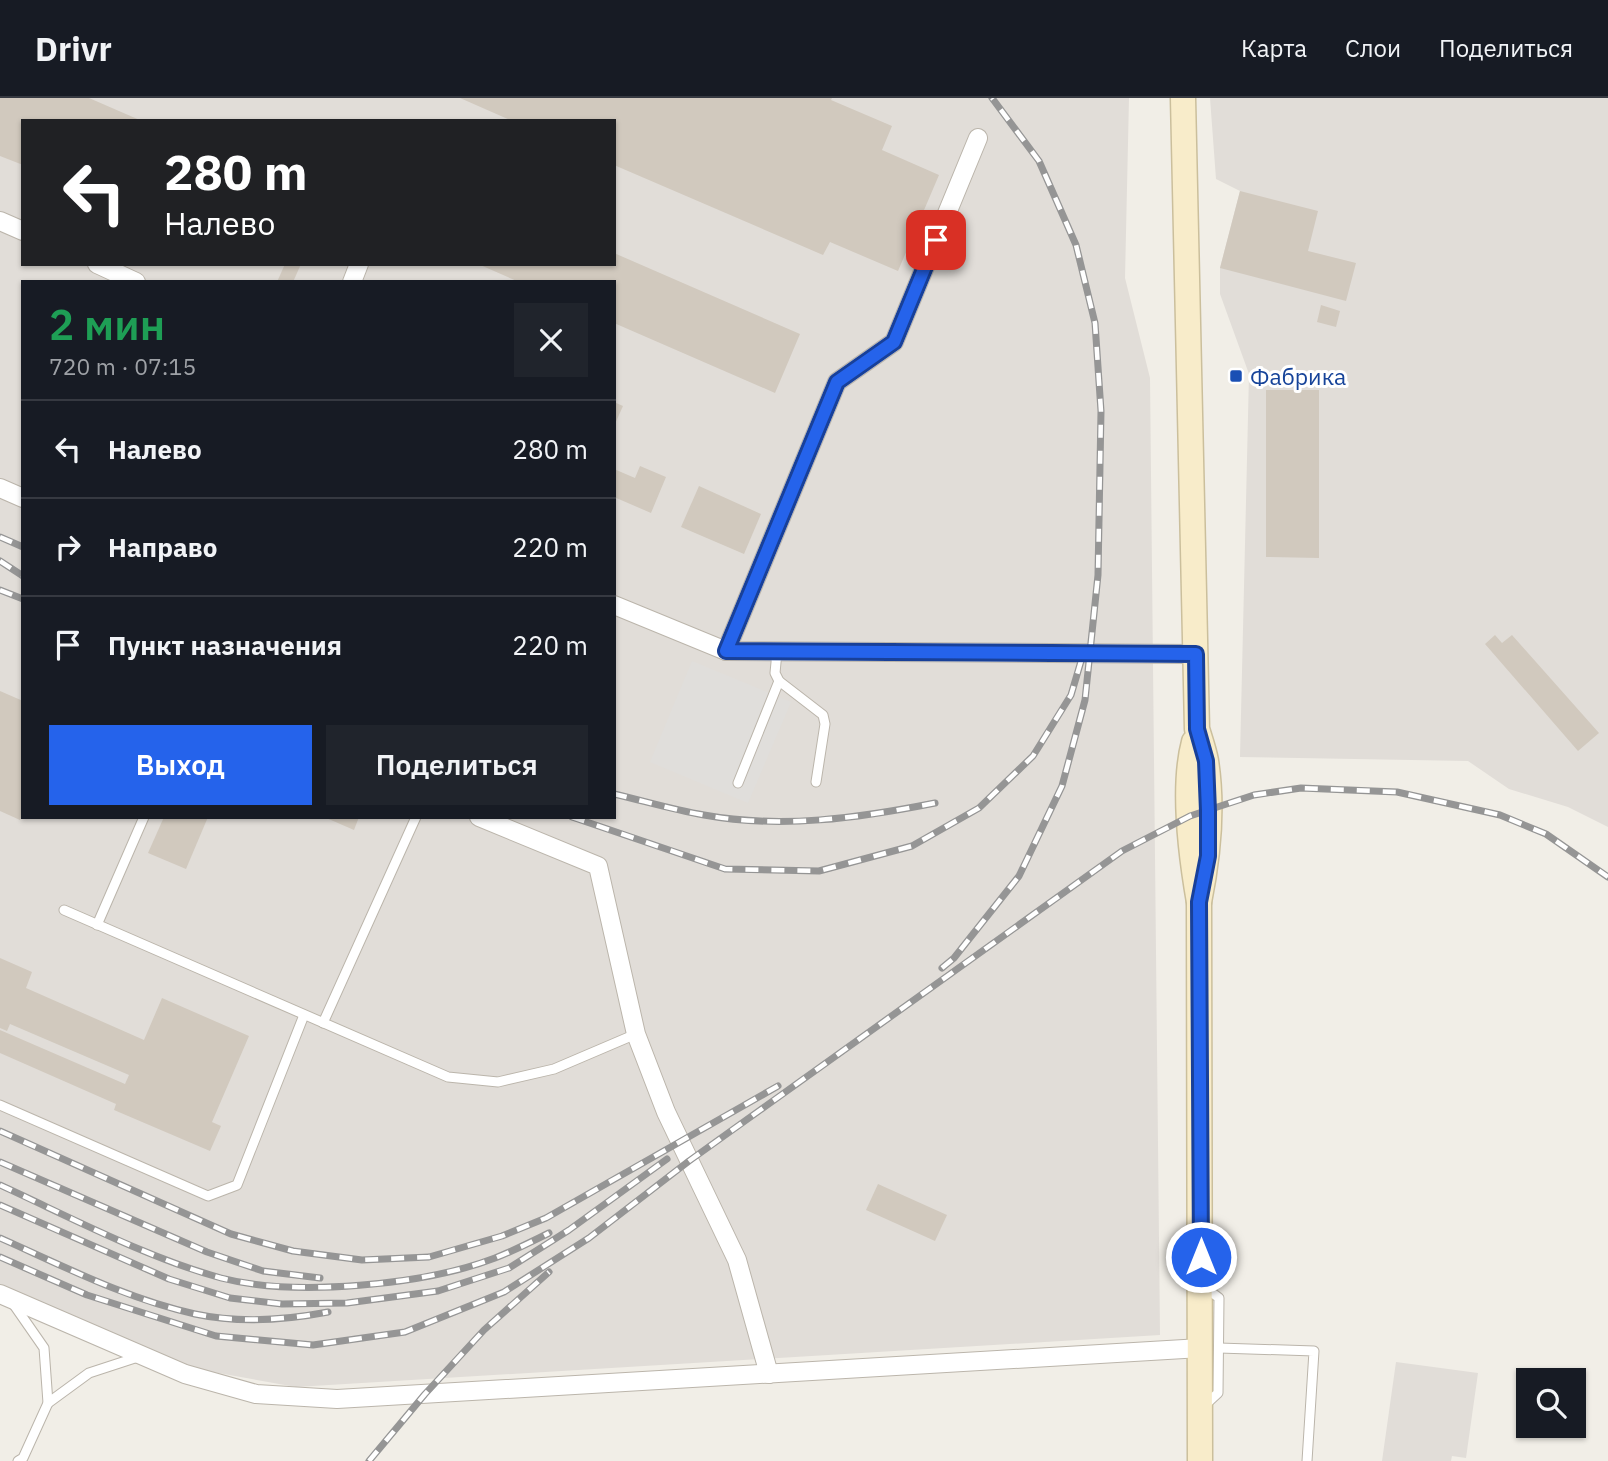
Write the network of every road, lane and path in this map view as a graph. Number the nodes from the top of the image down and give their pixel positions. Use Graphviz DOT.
graph roads {
  1 [pos="1183,98"];
  2 [pos="978,138"];
  3 [pos="0,220"];
  4 [pos="21,230"];
  5 [pos="101,266"];
  6 [pos="132,280"];
  7 [pos="0,488"];
  8 [pos="21,497"];
  9 [pos="616,606"];
  10 [pos="726,651"];
  11 [pos="777,652"];
  12 [pos="1196,654"];
  13 [pos="779,681"];
  14 [pos="816,782"];
  15 [pos="738,783"];
  16 [pos="143,819"];
  17 [pos="415,819"];
  18 [pos="484,819"];
  19 [pos="64,910"];
  20 [pos="97,925"];
  21 [pos="304,1015"];
  22 [pos="323,1023"];
  23 [pos="636,1034"];
  24 [pos="0,1105"];
  25 [pos="4,1296"];
  26 [pos="1210,1348"];
  27 [pos="143,1355"];
  28 [pos="769,1374"];
  29 [pos="47,1402"];
  30 [pos="18,1461"];
  31 [pos="1200,1461"];
  32 [pos="1307,1461"];
  1 -- 12 [label="street"];
  2 -- 10 [label="street"];
  3 -- 4 [label="street"];
  5 -- 6 [label="street"];
  7 -- 8 [label="street"];
  9 -- 10 [label="street"];
  10 -- 11 [label="street"];
  11 -- 12 [label="street"];
  11 -- 13 [label="lane"];
  12 -- 26 [label="street"];
  13 -- 14 [label="lane"];
  13 -- 15 [label="lane"];
  16 -- 20 [label="lane"];
  17 -- 22 [label="lane"];
  18 -- 23 [label="street"];
  19 -- 20 [label="lane"];
  20 -- 21 [label="lane"];
  21 -- 22 [label="lane"];
  21 -- 24 [label="lane"];
  22 -- 23 [label="lane"];
  23 -- 28 [label="street"];
  25 -- 27 [label="street"];
  25 -- 29 [label="lane"];
  26 -- 28 [label="street"];
  26 -- 31 [label="street"];
  26 -- 32 [label="lane"];
  27 -- 28 [label="street"];
  27 -- 29 [label="lane"];
  29 -- 30 [label="lane"];
}
